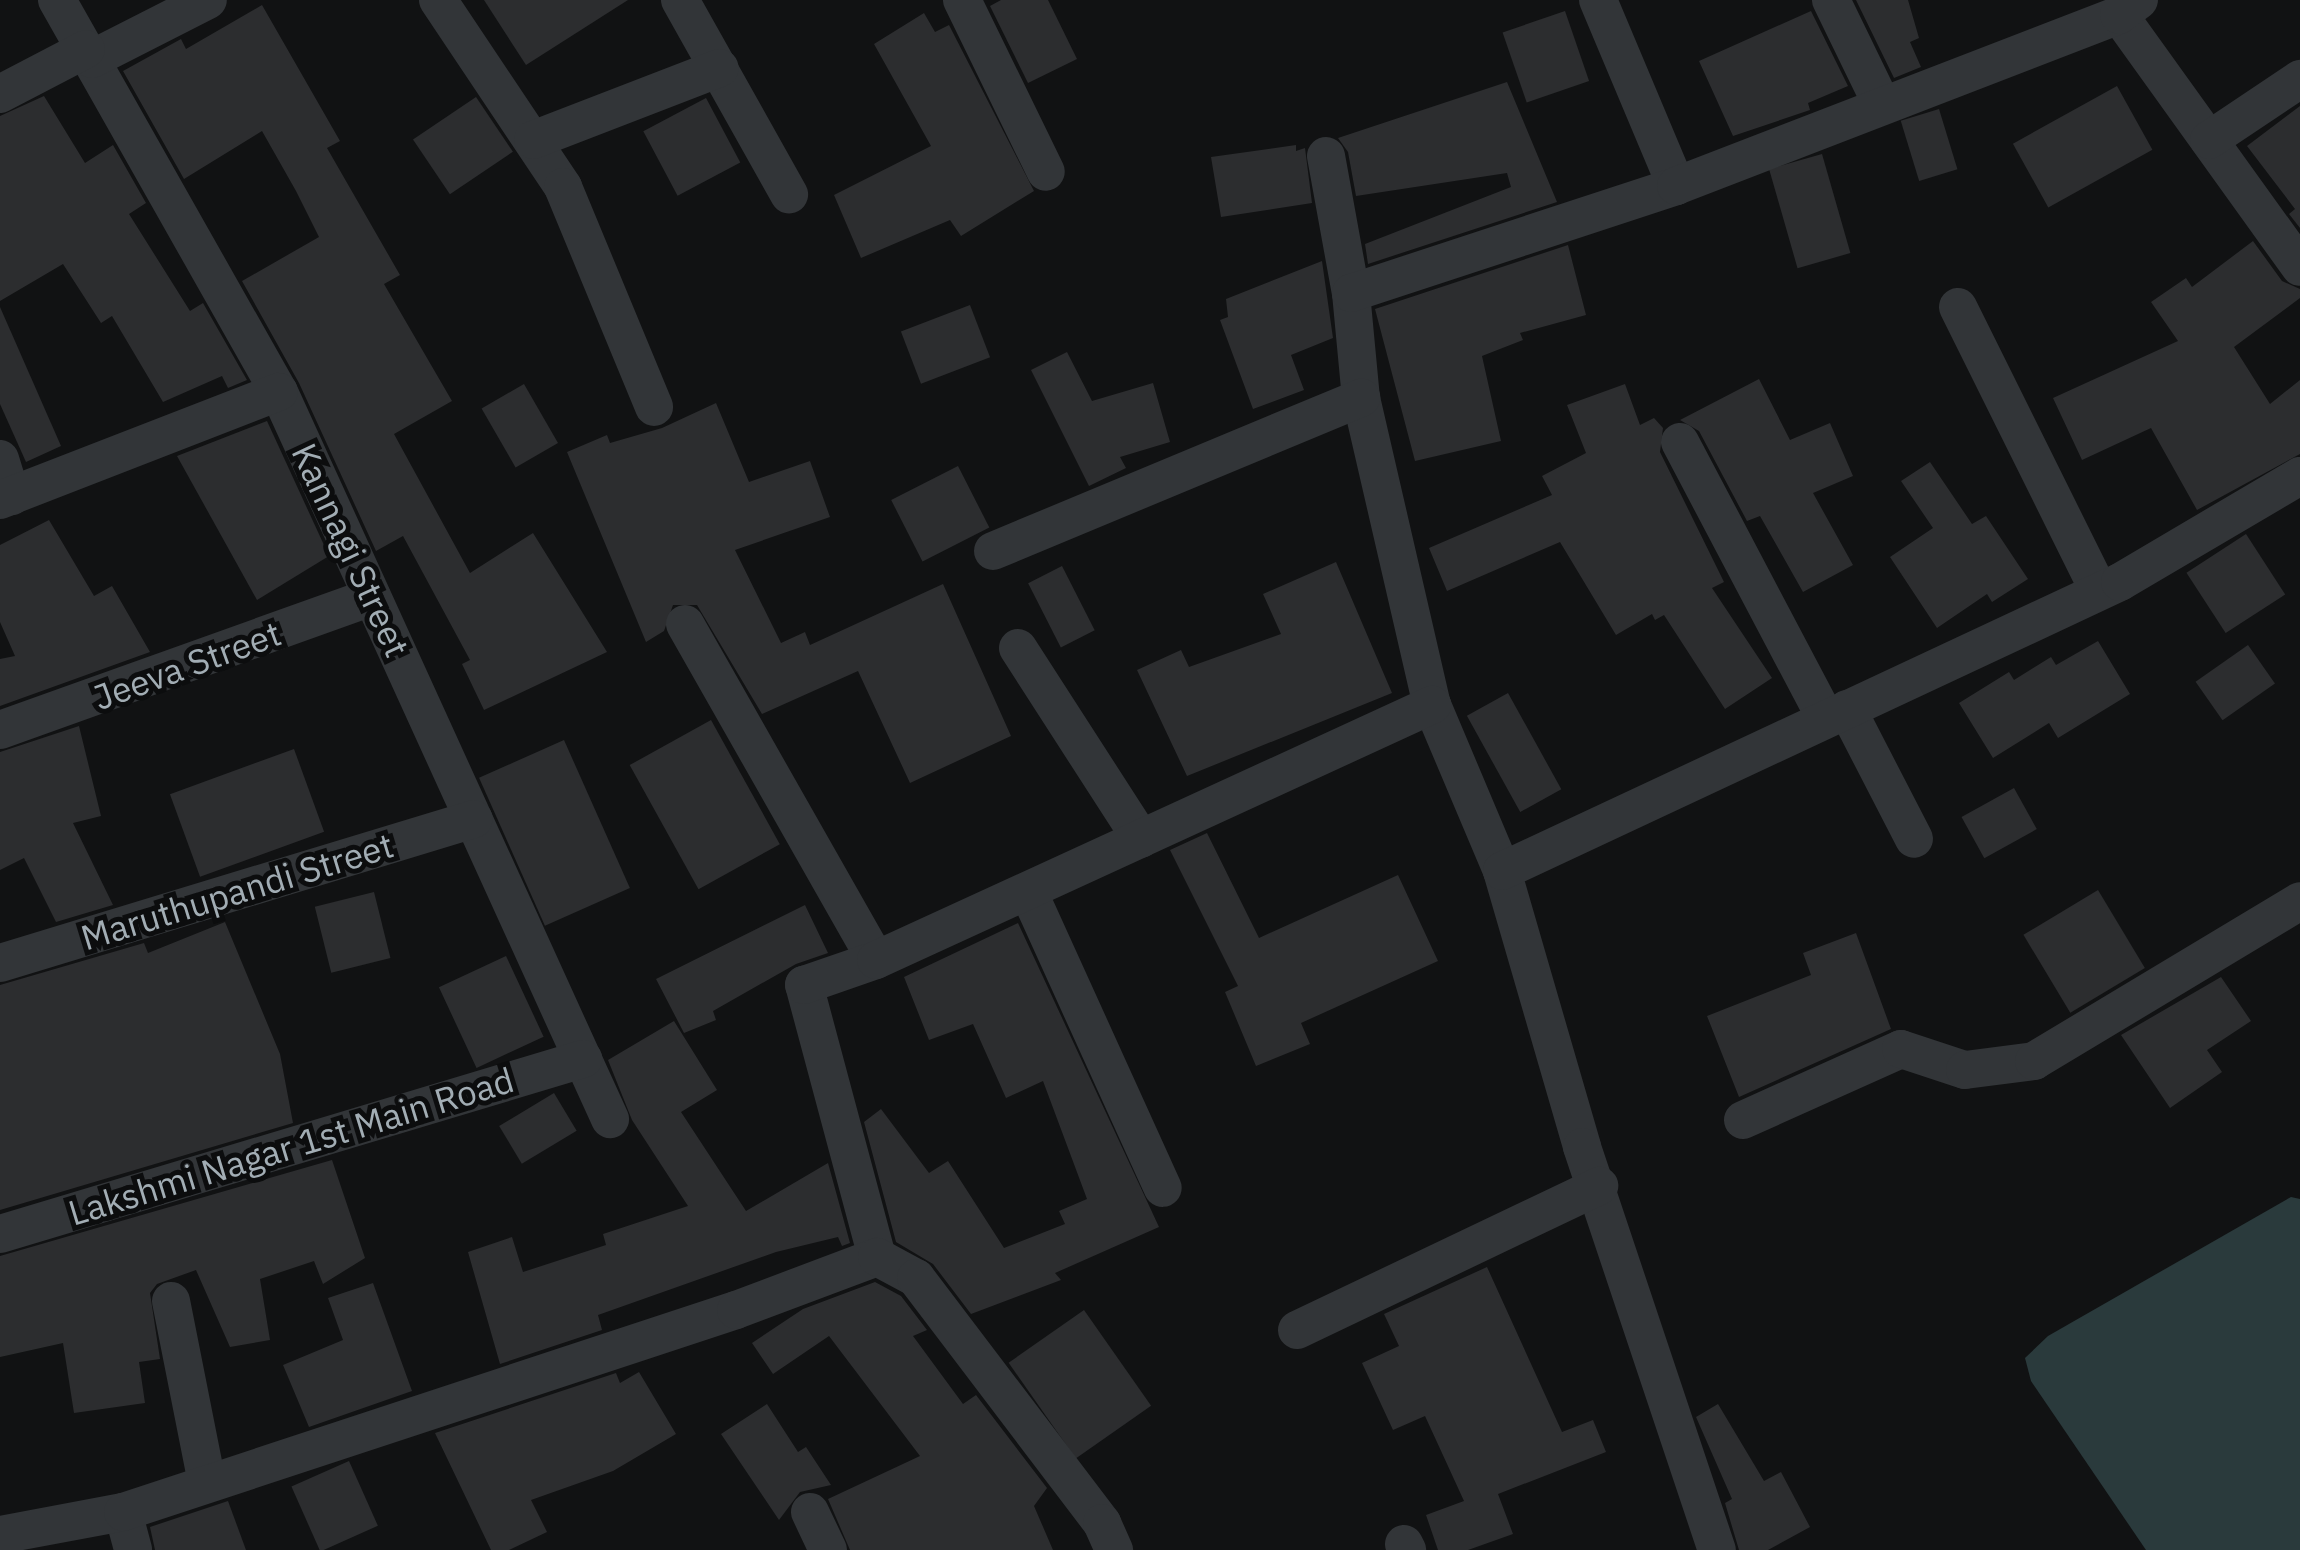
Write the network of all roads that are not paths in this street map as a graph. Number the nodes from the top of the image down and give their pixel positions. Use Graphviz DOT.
graph roads {
  1 [pos="57,0"];
  2 [pos="208,0"];
  3 [pos="438,0"];
  4 [pos="680,0"];
  5 [pos="962,0"];
  6 [pos="1598,0"];
  7 [pos="1831,0"];
  8 [pos="2129,8"];
  9 [pos="89,54"];
  10 [pos="720,68"];
  11 [pos="2300,78"];
  12 [pos="0,94"];
  13 [pos="1881,103"];
  14 [pos="533,140"];
  15 [pos="2208,140"];
  16 [pos="1326,156"];
  17 [pos="1046,172"];
  18 [pos="1676,186"];
  19 [pos="790,194"];
  20 [pos="2300,267"];
  21 [pos="1351,293"];
  22 [pos="1958,307"];
  23 [pos="279,392"];
  24 [pos="1361,398"];
  25 [pos="654,407"];
  26 [pos="1680,442"];
  27 [pos="0,459"];
  28 [pos="2300,476"];
  29 [pos="5,498"];
  30 [pos="993,551"];
  31 [pos="2099,591"];
  32 [pos="372,597"];
  33 [pos="685,624"];
  34 [pos="1018,648"];
  35 [pos="1432,706"];
  36 [pos="1837,714"];
  37 [pos="0,730"];
  38 [pos="474,820"];
  39 [pos="1141,839"];
  40 [pos="1914,839"];
  41 [pos="1502,871"];
  42 [pos="1028,891"];
  43 [pos="2300,902"];
  44 [pos="876,960"];
  45 [pos="0,962"];
  46 [pos="583,1059"];
  47 [pos="610,1118"];
  48 [pos="1744,1120"];
  49 [pos="1599,1186"];
  50 [pos="1162,1188"];
  51 [pos="0,1234"];
  52 [pos="877,1256"];
  53 [pos="171,1301"];
  54 [pos="1297,1330"];
  55 [pos="207,1483"];
  56 [pos="123,1512"];
  57 [pos="810,1512"];
  58 [pos="0,1535"];
  59 [pos="133,1550"];
  60 [pos="828,1550"];
  61 [pos="1114,1550"];
  62 [pos="1717,1550"];
  1 -- 9 [label="street, Kannagi Street"];
  2 -- 9 [label="street"];
  3 -- 14 [label="street"];
  4 -- 10 [label="street"];
  5 -- 17 [label="street"];
  6 -- 18 [label="street"];
  7 -- 13 [label="street"];
  8 -- 13 [label="street"];
  8 -- 15 [label="street"];
  9 -- 12 [label="street"];
  9 -- 23 [label="street, Kannagi Street"];
  10 -- 14 [label="street"];
  10 -- 19 [label="street"];
  11 -- 15 [label="street"];
  13 -- 18 [label="street"];
  14 -- 25 [label="street"];
  15 -- 20 [label="street"];
  16 -- 21 [label="street"];
  18 -- 21 [label="street"];
  21 -- 24 [label="street"];
  22 -- 31 [label="street"];
  23 -- 29 [label="street"];
  23 -- 32 [label="street, Kannagi Street"];
  24 -- 30 [label="street"];
  24 -- 35 [label="street"];
  26 -- 36 [label="street"];
  27 -- 29 [label="street"];
  28 -- 31 [label="street"];
  31 -- 36 [label="street"];
  32 -- 37 [label="street, Jeeva Street"];
  32 -- 38 [label="street, Kannagi Street"];
  33 -- 44 [label="street"];
  34 -- 39 [label="street"];
  35 -- 39 [label="street"];
  35 -- 41 [label="street"];
  36 -- 40 [label="street"];
  36 -- 41 [label="street"];
  38 -- 45 [label="street, Maruthupandi Street"];
  38 -- 46 [label="street, Kannagi Street"];
  39 -- 42 [label="street"];
  41 -- 49 [label="street"];
  42 -- 44 [label="street"];
  42 -- 50 [label="street"];
  43 -- 48 [label="street"];
  44 -- 52 [label="street"];
  46 -- 47 [label="street, Kannagi Street"];
  46 -- 51 [label="street, Lakshmi Nagar 1st Main Road"];
  49 -- 54 [label="street"];
  49 -- 62 [label="street"];
  52 -- 55 [label="street"];
  52 -- 61 [label="street"];
  53 -- 55 [label="street"];
  55 -- 56 [label="street"];
  56 -- 58 [label="street"];
  56 -- 59 [label="street"];
  57 -- 60 [label="street"];
}
